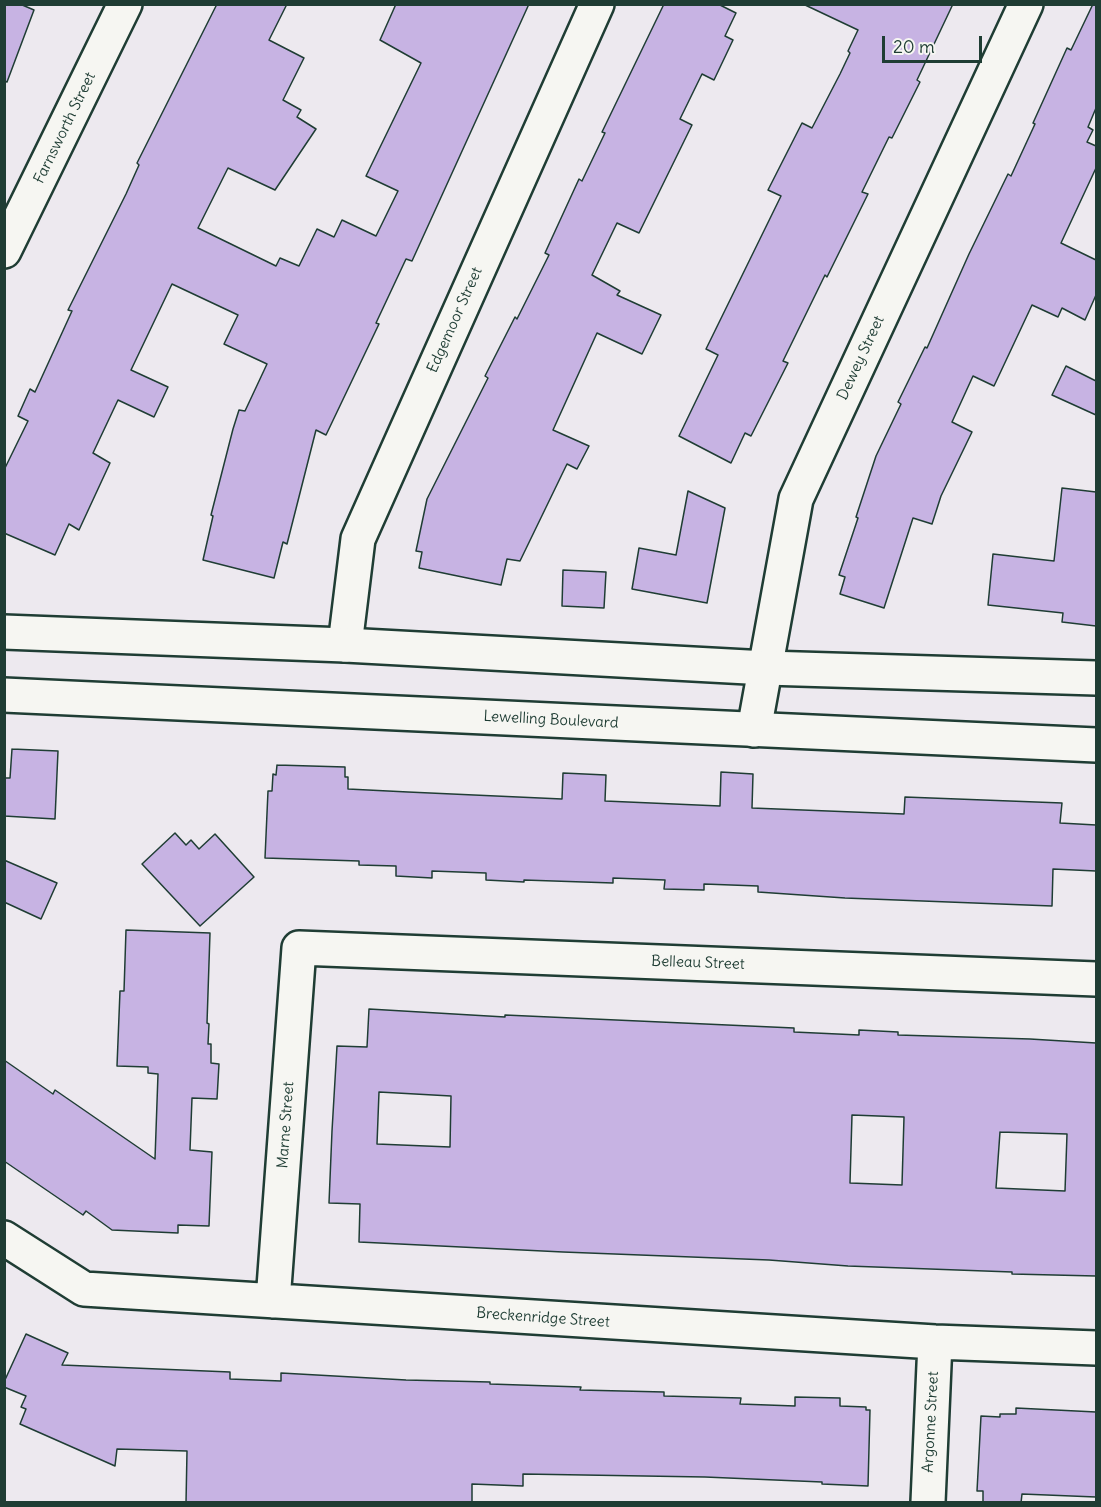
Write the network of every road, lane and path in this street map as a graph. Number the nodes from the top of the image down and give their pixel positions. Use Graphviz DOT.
graph roads {
  1 [pos="125,4"];
  2 [pos="597,4"];
  3 [pos="1026,4"];
  4 [pos="4,251"];
  5 [pos="4,632"];
  6 [pos="345,645"];
  7 [pos="766,668"];
  8 [pos="1096,678"];
  9 [pos="4,695"];
  10 [pos="754,730"];
  11 [pos="1096,745"];
  12 [pos="299,948"];
  13 [pos="1096,979"];
  14 [pos="4,1238"];
  15 [pos="273,1301"];
  16 [pos="935,1342"];
  17 [pos="1096,1348"];
  18 [pos="928,1503"];
  1 -- 4 [label="street, Farnsworth Street"];
  2 -- 6 [label="street, Edgemoor Street"];
  3 -- 7 [label="street, Dewey Street"];
  5 -- 6 [label="street"];
  6 -- 7 [label="street"];
  7 -- 8 [label="street"];
  7 -- 10 [label="street, Dewey Street"];
  9 -- 10 [label="street, Lewelling Boulevard"];
  10 -- 11 [label="street, Lewelling Boulevard"];
  12 -- 13 [label="street, Belleau Street"];
  12 -- 15 [label="street, Marne Street"];
  14 -- 15 [label="street, Breckenridge Street"];
  15 -- 16 [label="street, Breckenridge Street"];
  16 -- 17 [label="street, Breckenridge Street"];
  16 -- 18 [label="street, Argonne Street"];
}
